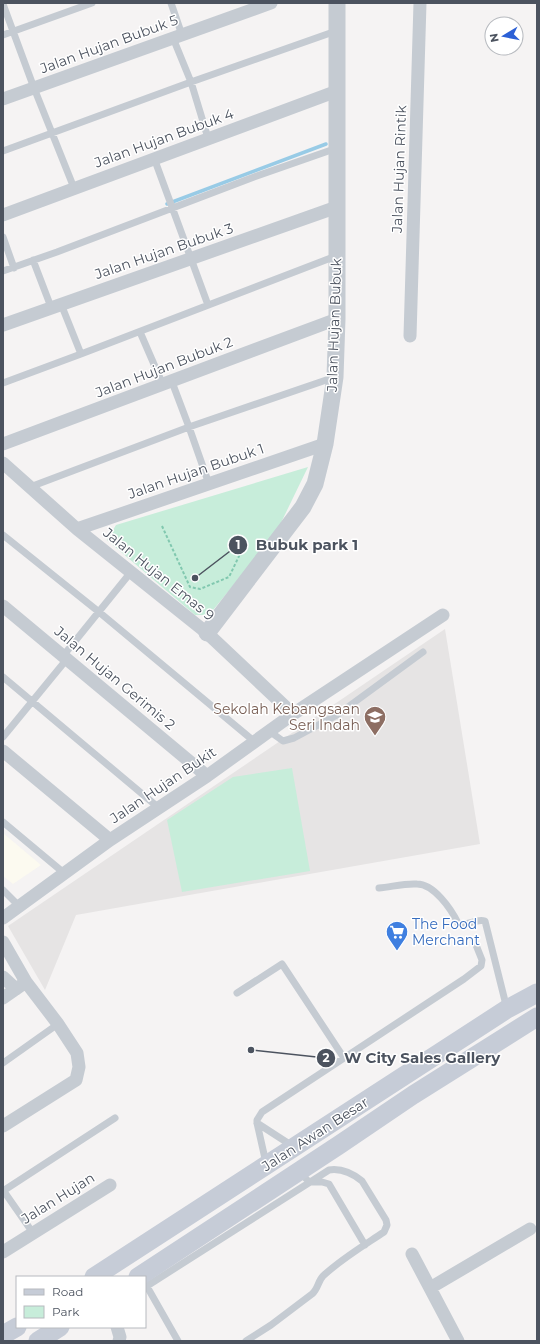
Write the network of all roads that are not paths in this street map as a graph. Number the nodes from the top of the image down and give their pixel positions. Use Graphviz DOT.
graph roads {
  1 [pos="92,3"];
  2 [pos="170,3"];
  3 [pos="271,3"];
  4 [pos="337,3"];
  5 [pos="420,3"];
  6 [pos="3,4"];
  7 [pos="14,31"];
  8 [pos="336,31"];
  9 [pos="3,35"];
  10 [pos="177,37"];
  11 [pos="191,82"];
  12 [pos="34,88"];
  13 [pos="337,91"];
  14 [pos="3,99"];
  15 [pos="52,133"];
  16 [pos="208,138"];
  17 [pos="337,148"];
  18 [pos="3,151"];
  19 [pos="154,158"];
  20 [pos="74,188"];
  21 [pos="172,204"];
  22 [pos="337,207"];
  23 [pos="3,215"];
  24 [pos="3,237"];
  25 [pos="337,256"];
  26 [pos="191,258"];
  27 [pos="32,260"];
  28 [pos="14,268"];
  29 [pos="3,272"];
  30 [pos="208,305"];
  31 [pos="56,306"];
  32 [pos="337,319"];
  33 [pos="3,325"];
  34 [pos="140,332"];
  35 [pos="410,336"];
  36 [pos="81,354"];
  37 [pos="335,377"];
  38 [pos="3,383"];
  39 [pos="168,384"];
  40 [pos="189,427"];
  41 [pos="3,444"];
  42 [pos="325,444"];
  43 [pos="3,463"];
  44 [pos="209,484"];
  45 [pos="30,487"];
  46 [pos="77,529"];
  47 [pos="3,535"];
  48 [pos="132,572"];
  49 [pos="3,606"];
  50 [pos="99,612"];
  51 [pos="443,615"];
  52 [pos="207,633"];
  53 [pos="423,652"];
  54 [pos="65,657"];
  55 [pos="3,677"];
  56 [pos="32,701"];
  57 [pos="293,714"];
  58 [pos="269,731"];
  59 [pos="3,737"];
  60 [pos="255,742"];
  61 [pos="3,751"];
  62 [pos="207,776"];
  63 [pos="159,808"];
  64 [pos="3,822"];
  65 [pos="110,840"];
  66 [pos="64,874"];
  67 [pos="379,888"];
  68 [pos="3,890"];
  69 [pos="19,906"];
  70 [pos="3,918"];
  71 [pos="474,940"];
  72 [pos="3,942"];
  73 [pos="3,977"];
  74 [pos="21,986"];
  75 [pos="237,993"];
  76 [pos="537,994"];
  77 [pos="3,998"];
  78 [pos="513,1006"];
  79 [pos="532,1020"];
  80 [pos="58,1024"];
  81 [pos="344,1058"];
  82 [pos="3,1063"];
  83 [pos="115,1118"];
  84 [pos="257,1123"];
  85 [pos="3,1126"];
  86 [pos="294,1147"];
  87 [pos="266,1165"];
  88 [pos="304,1177"];
  89 [pos="110,1185"];
  90 [pos="3,1190"];
  91 [pos="530,1229"];
  92 [pos="33,1232"];
  93 [pos="365,1245"];
  94 [pos="3,1252"];
  95 [pos="412,1254"];
  96 [pos="96,1276"];
  97 [pos="146,1277"];
  98 [pos="146,1287"];
  99 [pos="430,1288"];
  100 [pos="16,1327"];
  101 [pos="58,1328"];
  102 [pos="117,1328"];
  103 [pos="3,1336"];
  104 [pos="38,1341"];
  105 [pos="119,1341"];
  106 [pos="178,1341"];
  107 [pos="246,1341"];
  108 [pos="458,1341"];
  1 -- 7 [label="lane"];
  2 -- 10 [label="lane"];
  3 -- 10 [label="street, Jalan Hujan Bubuk 5"];
  4 -- 8 [label="street, Jalan Hujan Bubuk"];
  5 -- 35 [label="street, Jalan Hujan Rintik"];
  6 -- 7 [label="lane"];
  7 -- 9 [label="lane"];
  7 -- 12 [label="lane"];
  8 -- 11 [label="lane"];
  8 -- 13 [label="street, Jalan Hujan Bubuk"];
  10 -- 11 [label="lane"];
  10 -- 12 [label="street, Jalan Hujan Bubuk 5"];
  11 -- 15 [label="lane"];
  11 -- 16 [label="lane"];
  12 -- 14 [label="street, Jalan Hujan Bubuk 5"];
  12 -- 15 [label="lane"];
  13 -- 16 [label="street, Jalan Hujan Bubuk 4"];
  13 -- 17 [label="street, Jalan Hujan Bubuk"];
  15 -- 18 [label="lane"];
  15 -- 20 [label="lane"];
  16 -- 19 [label="street, Jalan Hujan Bubuk 4"];
  17 -- 21 [label="lane"];
  17 -- 22 [label="street, Jalan Hujan Bubuk"];
  19 -- 20 [label="street, Jalan Hujan Bubuk 4"];
  19 -- 21 [label="lane"];
  20 -- 23 [label="street, Jalan Hujan Bubuk 4"];
  21 -- 26 [label="lane"];
  21 -- 27 [label="lane"];
  22 -- 25 [label="street, Jalan Hujan Bubuk"];
  22 -- 26 [label="street, Jalan Hujan Bubuk 3"];
  24 -- 28 [label="lane"];
  25 -- 30 [label="lane"];
  25 -- 32 [label="street, Jalan Hujan Bubuk"];
  26 -- 30 [label="lane"];
  26 -- 31 [label="street, Jalan Hujan Bubuk 3"];
  27 -- 28 [label="lane"];
  27 -- 31 [label="lane"];
  28 -- 29 [label="lane"];
  30 -- 34 [label="lane"];
  31 -- 33 [label="street, Jalan Hujan Bubuk 3"];
  31 -- 36 [label="lane"];
  32 -- 37 [label="street, Jalan Hujan Bubuk"];
  32 -- 39 [label="street, Jalan Hujan Bubuk 2"];
  34 -- 36 [label="lane"];
  34 -- 39 [label="lane"];
  36 -- 38 [label="lane"];
  37 -- 40 [label="lane"];
  37 -- 42 [label="street, Jalan Hujan Bubuk"];
  39 -- 40 [label="lane"];
  39 -- 41 [label="street, Jalan Hujan Bubuk 2"];
  40 -- 44 [label="lane"];
  40 -- 45 [label="lane"];
  42 -- 44 [label="street, Jalan Hujan Bubuk 1"];
  42 -- 52 [label="street, Jalan Hujan Bubuk"];
  43 -- 45 [label="street, Jalan Hujan Emas 9"];
  44 -- 46 [label="street, Jalan Hujan Bubuk 1"];
  45 -- 46 [label="street, Jalan Hujan Emas 9"];
  46 -- 48 [label="street, Jalan Hujan Emas 9"];
  47 -- 50 [label="lane"];
  48 -- 50 [label="lane"];
  48 -- 52 [label="street, Jalan Hujan Emas 9"];
  49 -- 54 [label="street, Jalan Hujan Gerimis 2"];
  50 -- 54 [label="lane"];
  50 -- 60 [label="lane"];
  51 -- 57 [label="street, Jalan Hujan Bukit"];
  52 -- 57 [label="street, Jalan Hujan Emas 9"];
  53 -- 58 [label="lane"];
  54 -- 56 [label="lane"];
  54 -- 62 [label="street, Jalan Hujan Gerimis 2"];
  55 -- 56 [label="lane"];
  56 -- 59 [label="lane"];
  56 -- 63 [label="lane"];
  57 -- 58 [label="street, Jalan Hujan Bukit"];
  58 -- 60 [label="street, Jalan Hujan Bukit"];
  60 -- 62 [label="street, Jalan Hujan Bukit"];
  61 -- 65 [label="street"];
  62 -- 63 [label="street, Jalan Hujan Bukit"];
  63 -- 65 [label="street, Jalan Hujan Bukit"];
  64 -- 66 [label="lane"];
  65 -- 66 [label="street, Jalan Hujan Bukit"];
  66 -- 69 [label="street, Jalan Hujan Bukit"];
  67 -- 78 [label="lane"];
  68 -- 69 [label="lane"];
  69 -- 70 [label="street, Jalan Hujan Bukit"];
  71 -- 81 [label="lane"];
  72 -- 74 [label="street"];
  73 -- 74 [label="street"];
  74 -- 77 [label="street"];
  74 -- 80 [label="street"];
  75 -- 81 [label="lane"];
  76 -- 78 [label="main road, Jalan Awan Besar"];
  78 -- 86 [label="main road, Jalan Awan Besar"];
  79 -- 88 [label="main road, Jalan Awan Besar"];
  80 -- 82 [label="lane"];
  80 -- 85 [label="street"];
  81 -- 84 [label="lane"];
  83 -- 90 [label="lane"];
  84 -- 86 [label="lane"];
  84 -- 87 [label="lane"];
  86 -- 87 [label="main road, Jalan Awan Besar"];
  87 -- 88 [label="main road"];
  87 -- 96 [label="main road, Jalan Awan Besar"];
  88 -- 93 [label="lane"];
  88 -- 93 [label="lane"];
  88 -- 97 [label="main road, Jalan Awan Besar"];
  89 -- 92 [label="street, Jalan Hujan"];
  90 -- 92 [label="lane"];
  91 -- 99 [label="street"];
  92 -- 94 [label="street, Jalan Hujan"];
  93 -- 107 [label="lane"];
  95 -- 99 [label="street"];
  98 -- 106 [label="lane"];
  99 -- 108 [label="street"];
  100 -- 103 [label="main road"];
  101 -- 104 [label="main road"];
  102 -- 105 [label="street"];
}
